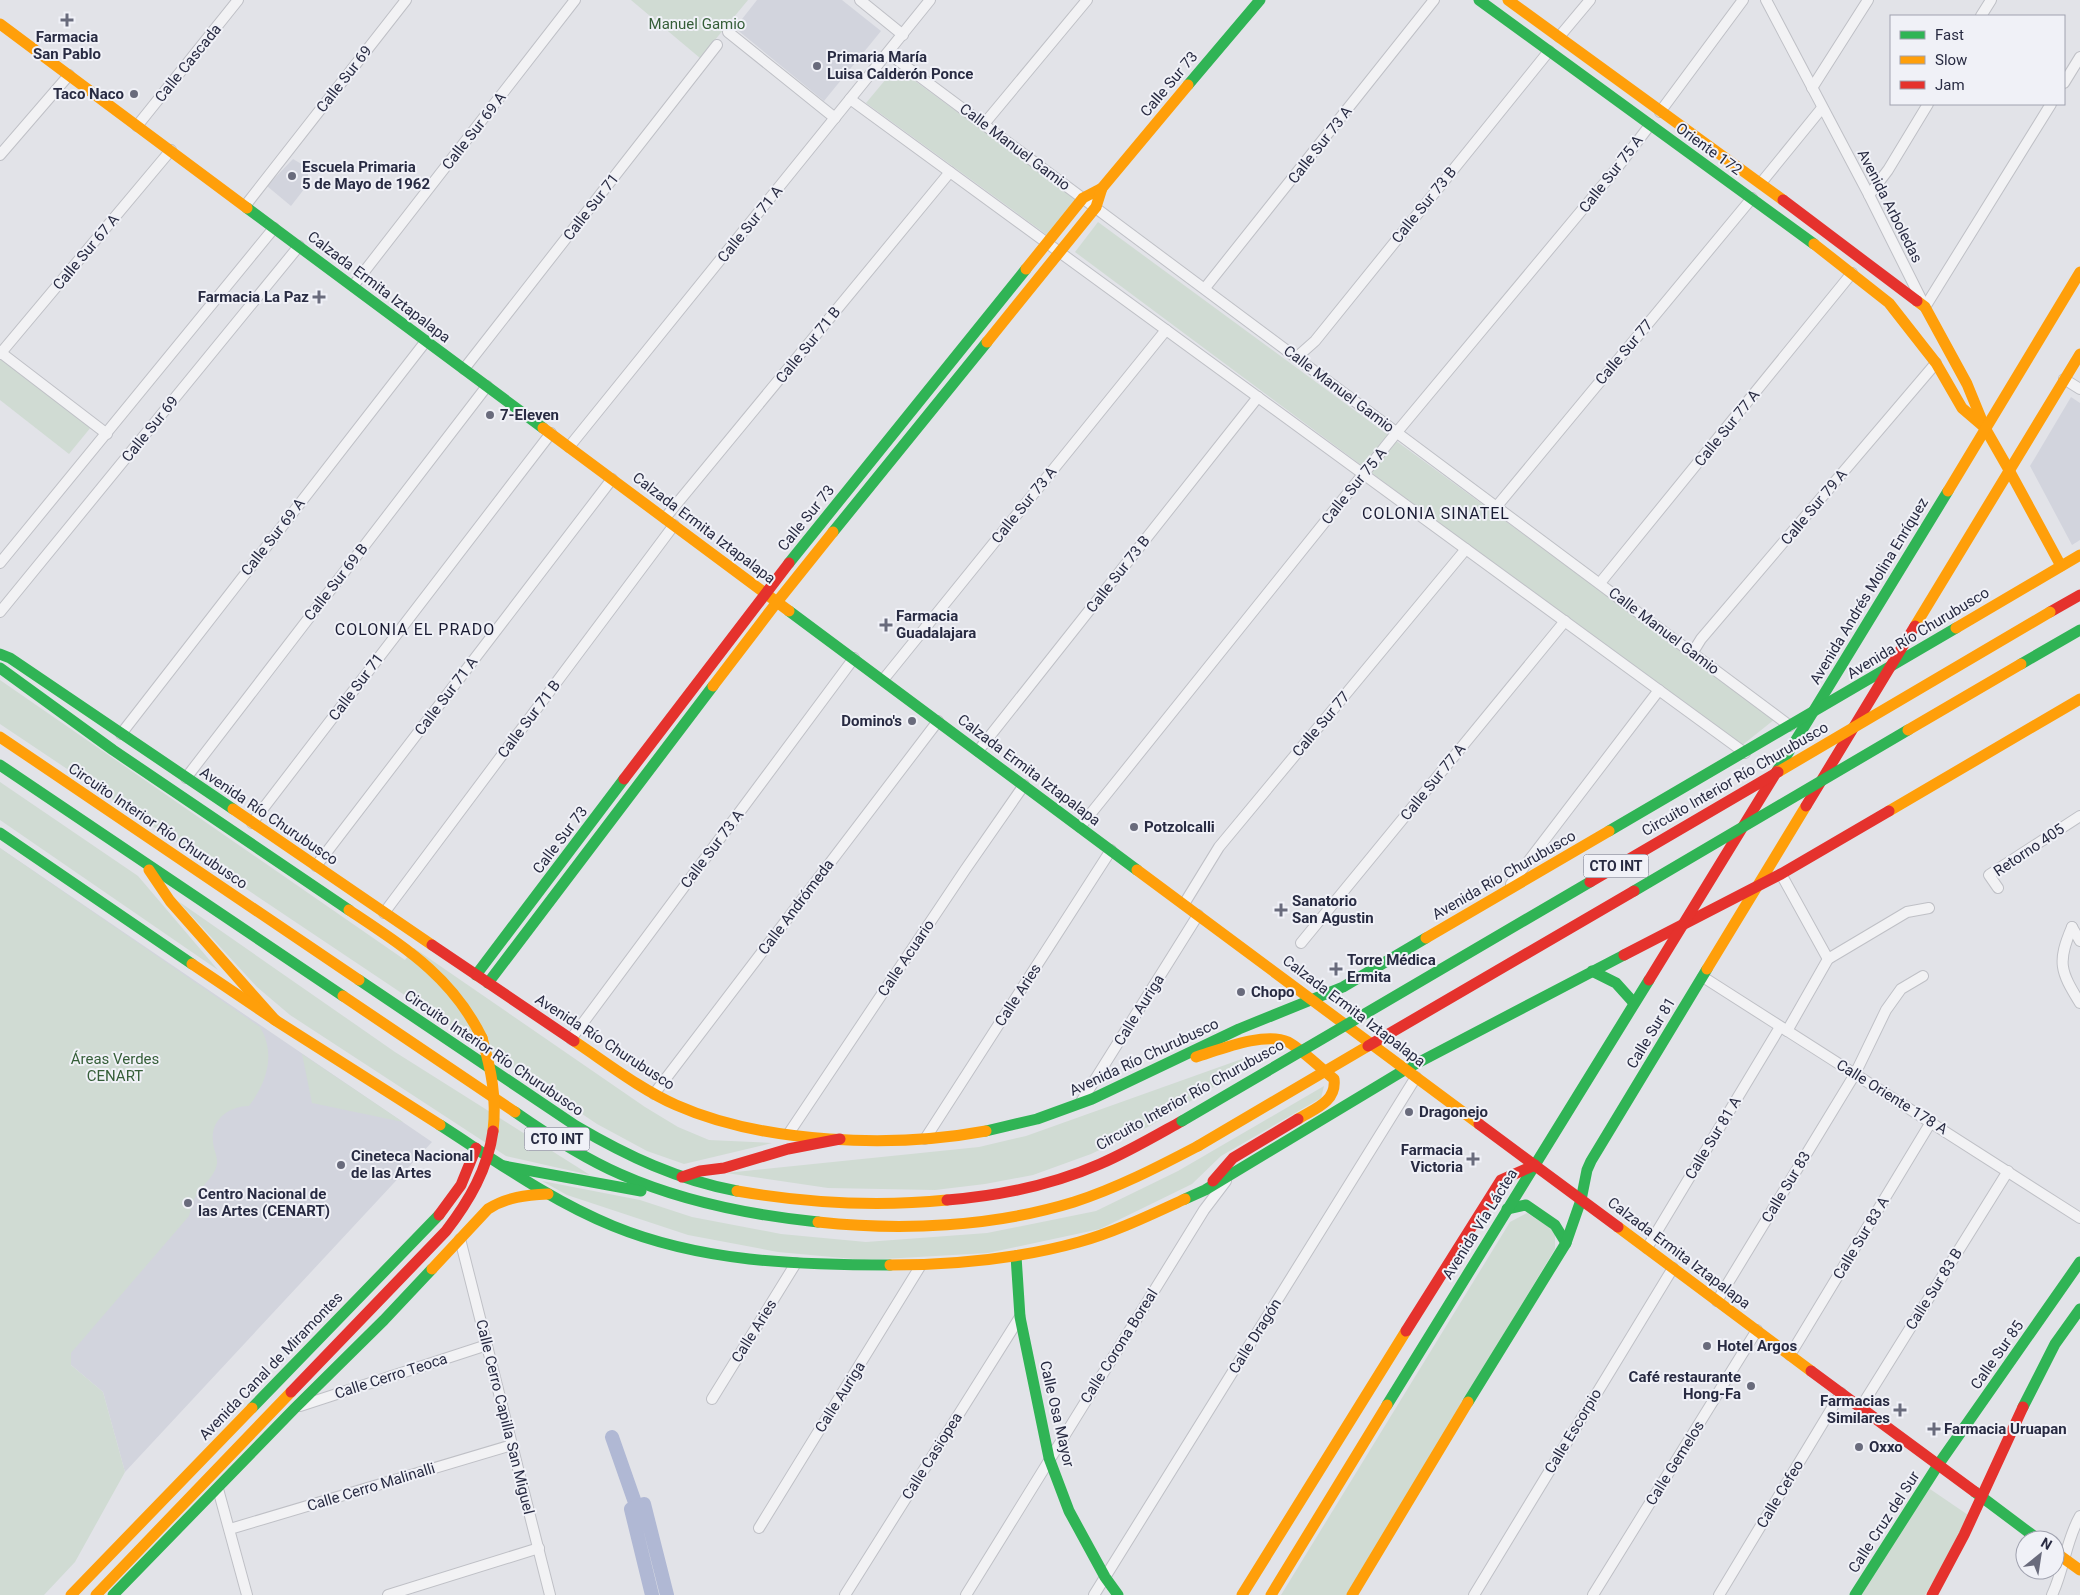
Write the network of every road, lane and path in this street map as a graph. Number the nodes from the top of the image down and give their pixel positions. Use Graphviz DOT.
graph roads {
  1 [pos="238,0"];
  2 [pos="406,0"];
  3 [pos="575,0"];
  4 [pos="860,0"];
  5 [pos="930,0"];
  6 [pos="1087,0"];
  7 [pos="1260,0"];
  8 [pos="1434,0"];
  9 [pos="1479,0"];
  10 [pos="1508,0"];
  11 [pos="1590,0"];
  12 [pos="1743,0"];
  13 [pos="1766,0"];
  14 [pos="1868,0"];
  15 [pos="1991,0"];
  16 [pos="1982,15"];
  17 [pos="0,24"];
  18 [pos="728,32"];
  19 [pos="902,35"];
  20 [pos="1559,37"];
  21 [pos="717,45"];
  22 [pos="1549,51"];
  23 [pos="888,53"];
  24 [pos="2080,57"];
  25 [pos="69,75"];
  26 [pos="2065,81"];
  27 [pos="1812,88"];
  28 [pos="850,98"];
  29 [pos="1927,105"];
  30 [pos="2050,105"];
  31 [pos="1822,108"];
  32 [pos="1660,112"];
  33 [pos="835,118"];
  34 [pos="984,124"];
  35 [pos="1650,125"];
  36 [pos="137,126"];
  37 [pos="170,150"];
  38 [pos="0,155"];
  39 [pos="950,172"];
  40 [pos="1761,183"];
  41 [pos="1102,188"];
  42 [pos="1868,195"];
  43 [pos="1083,198"];
  44 [pos="1752,198"];
  45 [pos="245,206"];
  46 [pos="1096,208"];
  47 [pos="274,228"];
  48 [pos="1047,243"];
  49 [pos="299,246"];
  50 [pos="1061,253"];
  51 [pos="2080,272"];
  52 [pos="1852,273"];
  53 [pos="354,286"];
  54 [pos="1205,288"];
  55 [pos="1925,307"];
  56 [pos="1166,330"];
  57 [pos="1914,332"];
  58 [pos="426,341"];
  59 [pos="0,353"];
  60 [pos="2080,354"];
  61 [pos="1298,357"];
  62 [pos="1936,363"];
  63 [pos="464,369"];
  64 [pos="2064,379"];
  65 [pos="488,386"];
  66 [pos="2080,389"];
  67 [pos="1258,397"];
  68 [pos="1985,428"];
  69 [pos="1398,432"];
  70 [pos="550,433"];
  71 [pos="107,434"];
  72 [pos="569,447"];
  73 [pos="2009,470"];
  74 [pos="1364,474"];
  75 [pos="612,479"];
  76 [pos="1497,506"];
  77 [pos="670,522"];
  78 [pos="1466,549"];
  79 [pos="2080,555"];
  80 [pos="0,563"];
  81 [pos="2061,566"];
  82 [pos="1600,583"];
  83 [pos="765,593"];
  84 [pos="2080,595"];
  85 [pos="777,602"];
  86 [pos="0,612"];
  87 [pos="1565,621"];
  88 [pos="2080,630"];
  89 [pos="1693,652"];
  90 [pos="0,654"];
  91 [pos="854,658"];
  92 [pos="1891,666"];
  93 [pos="0,668"];
  94 [pos="882,680"];
  95 [pos="1659,690"];
  96 [pos="2080,699"];
  97 [pos="1814,712"];
  98 [pos="938,721"];
  99 [pos="1790,726"];
  100 [pos="121,734"];
  101 [pos="0,736"];
  102 [pos="978,751"];
  103 [pos="1745,753"];
  104 [pos="0,765"];
  105 [pos="186,778"];
  106 [pos="1024,785"];
  107 [pos="2080,816"];
  108 [pos="252,823"];
  109 [pos="1080,827"];
  110 [pos="0,834"];
  111 [pos="1111,850"];
  112 [pos="144,862"];
  113 [pos="316,866"];
  114 [pos="1781,874"];
  115 [pos="1758,886"];
  116 [pos="1998,888"];
  117 [pos="1507,889"];
  118 [pos="1184,904"];
  119 [pos="1929,908"];
  120 [pos="384,913"];
  121 [pos="1198,914"];
  122 [pos="1682,925"];
  123 [pos="2076,925"];
  124 [pos="2080,941"];
  125 [pos="1301,944"];
  126 [pos="1828,959"];
  127 [pos="1592,972"];
  128 [pos="476,975"];
  129 [pos="1923,976"];
  130 [pos="1703,978"];
  131 [pos="488,983"];
  132 [pos="1313,999"];
  133 [pos="1634,1003"];
  134 [pos="2080,1003"];
  135 [pos="275,1020"];
  136 [pos="1783,1029"];
  137 [pos="571,1039"];
  138 [pos="1168,1064"];
  139 [pos="1406,1069"];
  140 [pos="1855,1074"];
  141 [pos="1416,1077"];
  142 [pos="654,1094"];
  143 [pos="1079,1105"];
  144 [pos="1931,1122"];
  145 [pos="789,1133"];
  146 [pos="840,1139"];
  147 [pos="925,1139"];
  148 [pos="476,1148"];
  149 [pos="1535,1165"];
  150 [pos="504,1166"];
  151 [pos="2008,1171"];
  152 [pos="1230,1176"];
  153 [pos="682,1177"];
  154 [pos="1205,1190"];
  155 [pos="548,1194"];
  156 [pos="670,1194"];
  157 [pos="1582,1200"];
  158 [pos="1507,1209"];
  159 [pos="2080,1218"];
  160 [pos="460,1239"];
  161 [pos="1566,1243"];
  162 [pos="1647,1248"];
  163 [pos="1016,1256"];
  164 [pos="2080,1262"];
  165 [pos="796,1263"];
  166 [pos="921,1266"];
  167 [pos="1673,1268"];
  168 [pos="360,1295"];
  169 [pos="1717,1301"];
  170 [pos="2080,1309"];
  171 [pos="1020,1317"];
  172 [pos="336,1320"];
  173 [pos="384,1320"];
  174 [pos="1757,1330"];
  175 [pos="487,1345"];
  176 [pos="353,1349"];
  177 [pos="1790,1355"];
  178 [pos="1842,1393"];
  179 [pos="712,1399"];
  180 [pos="1861,1407"];
  181 [pos="295,1408"];
  182 [pos="512,1445"];
  183 [pos="1049,1458"];
  184 [pos="1938,1465"];
  185 [pos="218,1489"];
  186 [pos="1983,1498"];
  187 [pos="198,1508"];
  188 [pos="2080,1516"];
  189 [pos="759,1528"];
  190 [pos="230,1529"];
  191 [pos="2026,1530"];
  192 [pos="153,1536"];
  193 [pos="538,1548"];
  194 [pos="2065,1548"];
  195 [pos="2065,1559"];
  196 [pos="2080,1570"];
  197 [pos="1105,1577"];
  198 [pos="2055,1580"];
  199 [pos="72,1595"];
  200 [pos="96,1595"];
  201 [pos="114,1595"];
  202 [pos="247,1595"];
  203 [pos="388,1595"];
  204 [pos="550,1595"];
  205 [pos="845,1595"];
  206 [pos="966,1595"];
  207 [pos="1094,1595"];
  208 [pos="1118,1595"];
  209 [pos="1242,1595"];
  210 [pos="1272,1595"];
  211 [pos="1352,1595"];
  212 [pos="1474,1595"];
  213 [pos="1592,1595"];
  214 [pos="1719,1595"];
  215 [pos="1855,1595"];
  216 [pos="1932,1595"];
  217 [pos="2052,1595"];
  1 -- 36 [label="street, Calle Cascada"];
  2 -- 45 [label="street, Calle Sur 69"];
  3 -- 53 [label="street, Calle Sur 69 A"];
  4 -- 19 [label="street"];
  5 -- 19 [label="street, Calle Sur 71 A"];
  6 -- 34 [label="street"];
  7 -- 41 [label="main road, Calle Sur 73"];
  8 -- 54 [label="street, Calle Sur 73 A"];
  9 -- 22 [label="main road, Oriente 172"];
  10 -- 20 [label="main road, Oriente 172"];
  11 -- 20 [label="street"];
  12 -- 32 [label="street"];
  13 -- 27 [label="street, Avenida Arboledas"];
  14 -- 27 [label="street"];
  15 -- 16 [label="street"];
  17 -- 25 [label="main road, Calzada Ermita Iztapalapa"];
  18 -- 33 [label="street"];
  19 -- 23 [label="street, Calle Sur 71 A"];
  20 -- 32 [label="main road, Oriente 172"];
  21 -- 63 [label="street, Calle Sur 71"];
  22 -- 35 [label="main road, Oriente 172"];
  22 -- 61 [label="street, Calle Sur 73 B"];
  23 -- 28 [label="street, Calle Sur 71 A"];
  23 -- 34 [label="street, Calle Manuel Gamio"];
  24 -- 26 [label="street"];
  25 -- 36 [label="main road, Calzada Ermita Iztapalapa"];
  25 -- 38 [label="street"];
  27 -- 31 [label="street, Avenida Arboledas"];
  28 -- 33 [label="street, Calle Sur 71 A"];
  28 -- 39 [label="street"];
  29 -- 42 [label="street"];
  30 -- 55 [label="street"];
  31 -- 40 [label="street"];
  31 -- 42 [label="street, Avenida Arboledas"];
  32 -- 40 [label="main road, Oriente 172"];
  33 -- 72 [label="street, Calle Sur 71 A"];
  34 -- 43 [label="street, Calle Manuel Gamio"];
  35 -- 44 [label="main road, Oriente 172"];
  35 -- 69 [label="street, Calle Sur 75 A"];
  36 -- 37 [label="main road, Calzada Ermita Iztapalapa"];
  37 -- 45 [label="main road, Calzada Ermita Iztapalapa"];
  37 -- 59 [label="street, Calle Sur 67 A"];
  39 -- 48 [label="street"];
  39 -- 77 [label="street, Calle Sur 71 B"];
  40 -- 55 [label="main road, Oriente 172"];
  41 -- 43 [label="main road, Calle Sur 73"];
  41 -- 46 [label="main road, Calle Sur 73"];
  42 -- 55 [label="street, Avenida Arboledas"];
  43 -- 46 [label="street, Calle Manuel Gamio"];
  43 -- 48 [label="main road, Calle Sur 73"];
  44 -- 52 [label="main road, Oriente 172"];
  44 -- 76 [label="street, Calle Sur 77"];
  45 -- 47 [label="main road, Calzada Ermita Iztapalapa"];
  46 -- 50 [label="main road, Calle Sur 73"];
  46 -- 54 [label="street, Calle Manuel Gamio"];
  47 -- 49 [label="main road, Calzada Ermita Iztapalapa"];
  47 -- 71 [label="street, Calle Sur 69"];
  48 -- 50 [label="street"];
  48 -- 83 [label="main road, Calle Sur 73"];
  49 -- 53 [label="main road, Calzada Ermita Iztapalapa"];
  49 -- 86 [label="street, Calle Sur 69"];
  50 -- 56 [label="street"];
  50 -- 85 [label="main road, Calle Sur 73"];
  51 -- 68 [label="main road, Avenida Andrés Molina Enríquez"];
  52 -- 57 [label="main road, Oriente 172"];
  52 -- 82 [label="street, Calle Sur 77 A"];
  53 -- 58 [label="main road, Calzada Ermita Iztapalapa"];
  54 -- 61 [label="street, Calle Manuel Gamio"];
  55 -- 68 [label="main road, Avenida Arboledas"];
  56 -- 67 [label="street"];
  56 -- 94 [label="street, Calle Sur 73 A"];
  57 -- 62 [label="main road, Avenida Arboledas"];
  58 -- 63 [label="main road, Calzada Ermita Iztapalapa"];
  58 -- 100 [label="street, Calle Sur 69 A"];
  59 -- 71 [label="street"];
  60 -- 64 [label="main road"];
  61 -- 69 [label="street, Calle Manuel Gamio"];
  62 -- 68 [label="main road, Avenida Arboledas"];
  62 -- 89 [label="street, Calle Sur 79 A"];
  63 -- 65 [label="main road, Calzada Ermita Iztapalapa"];
  64 -- 66 [label="street"];
  64 -- 73 [label="main road"];
  65 -- 70 [label="main road, Calzada Ermita Iztapalapa"];
  65 -- 105 [label="street, Calle Sur 69 B"];
  67 -- 74 [label="street"];
  67 -- 102 [label="street, Calle Sur 73 B"];
  68 -- 73 [label="main road, Avenida Arboledas"];
  68 -- 97 [label="main road, Avenida Andrés Molina Enríquez"];
  69 -- 74 [label="street, Calle Sur 75 A"];
  69 -- 76 [label="street, Calle Manuel Gamio"];
  70 -- 72 [label="main road, Calzada Ermita Iztapalapa"];
  70 -- 108 [label="street, Calle Sur 71"];
  71 -- 80 [label="street, Calle Sur 69"];
  72 -- 75 [label="main road, Calzada Ermita Iztapalapa"];
  73 -- 81 [label="main road, Avenida Arboledas"];
  73 -- 92 [label="main road"];
  74 -- 78 [label="street"];
  74 -- 109 [label="street, Calle Sur 75 A"];
  75 -- 77 [label="main road, Calzada Ermita Iztapalapa"];
  75 -- 113 [label="street, Calle Sur 71 A"];
  76 -- 82 [label="street, Calle Manuel Gamio"];
  77 -- 83 [label="main road, Calzada Ermita Iztapalapa"];
  77 -- 120 [label="street, Calle Sur 71 B"];
  78 -- 87 [label="street"];
  78 -- 118 [label="street, Calle Sur 77"];
  79 -- 81 [label="main road, Avenida Río Churubusco / CTO INT"];
  81 -- 92 [label="main road, Avenida Río Churubusco / CTO INT"];
  82 -- 89 [label="street, Calle Manuel Gamio"];
  83 -- 85 [label="main road, Calzada Ermita Iztapalapa"];
  83 -- 128 [label="main road, Calle Sur 73"];
  84 -- 153 [label="main road, Circuito Interior Río Churubusco / CTO INT, bridge"];
  85 -- 91 [label="main road, Calzada Ermita Iztapalapa"];
  85 -- 131 [label="main road, Calle Sur 73"];
  87 -- 95 [label="street"];
  87 -- 125 [label="street, Calle Sur 77 A"];
  88 -- 156 [label="main road, CTO INT, bridge"];
  89 -- 99 [label="street, Calle Manuel Gamio"];
  90 -- 100 [label="main road, Avenida Río Churubusco / CTO INT"];
  91 -- 94 [label="main road, Calzada Ermita Iztapalapa"];
  91 -- 137 [label="street, Calle Sur 73 A"];
  92 -- 97 [label="main road, Avenida Río Churubusco / CTO INT"];
  92 -- 115 [label="main road"];
  93 -- 192 [label="main road, bridge"];
  94 -- 98 [label="main road, Calzada Ermita Iztapalapa"];
  95 -- 103 [label="street"];
  95 -- 117 [label="street"];
  96 -- 114 [label="main road"];
  97 -- 99 [label="main road, Avenida Río Churubusco / CTO INT"];
  97 -- 122 [label="main road, Avenida Andrés Molina Enríquez"];
  98 -- 102 [label="main road, Calzada Ermita Iztapalapa"];
  98 -- 142 [label="street, Calle Andrómeda"];
  99 -- 103 [label="main road, Avenida Río Churubusco / CTO INT"];
  100 -- 105 [label="main road, Avenida Río Churubusco / CTO INT"];
  101 -- 153 [label="main road, Circuito Interior Río Churubusco / CTO INT"];
  102 -- 106 [label="main road, Calzada Ermita Iztapalapa"];
  103 -- 117 [label="main road, Avenida Río Churubusco / CTO INT"];
  104 -- 112 [label="main road, CTO INT"];
  105 -- 108 [label="main road, Avenida Río Churubusco / CTO INT"];
  106 -- 109 [label="main road, Calzada Ermita Iztapalapa"];
  106 -- 145 [label="street, Calle Acuario"];
  107 -- 116 [label="street, Retorno 405"];
  108 -- 113 [label="main road, Avenida Río Churubusco / CTO INT"];
  109 -- 111 [label="main road, Calzada Ermita Iztapalapa"];
  110 -- 135 [label="main road"];
  111 -- 118 [label="main road, Calzada Ermita Iztapalapa"];
  111 -- 147 [label="street, Calle Aries"];
  112 -- 135 [label="main road"];
  112 -- 156 [label="main road, CTO INT"];
  113 -- 120 [label="main road, Avenida Río Churubusco / CTO INT"];
  114 -- 115 [label="main road"];
  114 -- 126 [label="street"];
  115 -- 122 [label="main road"];
  115 -- 130 [label="main road, Calle Sur 81"];
  117 -- 132 [label="main road, Avenida Río Churubusco / CTO INT"];
  118 -- 121 [label="main road, Calzada Ermita Iztapalapa"];
  119 -- 126 [label="street"];
  120 -- 128 [label="main road, Avenida Río Churubusco / CTO INT"];
  121 -- 132 [label="main road, Calzada Ermita Iztapalapa"];
  121 -- 143 [label="street, Calle Auriga"];
  122 -- 127 [label="main road"];
  122 -- 133 [label="main road, Calle Sur 81"];
  123 -- 124 [label="street"];
  123 -- 134 [label="street"];
  126 -- 136 [label="street"];
  127 -- 133 [label="main road"];
  127 -- 139 [label="main road"];
  128 -- 131 [label="main road, Avenida Río Churubusco / CTO INT"];
  129 -- 140 [label="street, Calle Sur 83"];
  130 -- 136 [label="street, Calle Oriente 178 A"];
  130 -- 157 [label="main road, Calle Sur 81"];
  131 -- 137 [label="main road, Avenida Río Churubusco / CTO INT"];
  132 -- 138 [label="main road, Avenida Río Churubusco / CTO INT"];
  132 -- 139 [label="main road, Calzada Ermita Iztapalapa"];
  133 -- 149 [label="main road, Calle Sur 81"];
  135 -- 148 [label="main road"];
  136 -- 140 [label="street, Calle Oriente 178 A"];
  136 -- 162 [label="street, Calle Sur 81 A"];
  137 -- 142 [label="main road, Avenida Río Churubusco / CTO INT"];
  138 -- 143 [label="main road, Avenida Río Churubusco / CTO INT"];
  138 -- 154 [label="main road"];
  139 -- 141 [label="main road, Calzada Ermita Iztapalapa"];
  139 -- 152 [label="main road"];
  140 -- 144 [label="street, Calle Oriente 178 A"];
  140 -- 169 [label="street, Calle Sur 83"];
  141 -- 149 [label="main road, Calzada Ermita Iztapalapa"];
  141 -- 197 [label="street, Calle Dragón"];
  142 -- 145 [label="main road, Avenida Río Churubusco / CTO INT"];
  143 -- 147 [label="main road, Avenida Río Churubusco / CTO INT"];
  144 -- 151 [label="street, Calle Oriente 178 A"];
  144 -- 177 [label="street, Calle Sur 83 A"];
  145 -- 146 [label="main road, Avenida Río Churubusco / CTO INT"];
  146 -- 147 [label="main road, Avenida Río Churubusco / CTO INT"];
  146 -- 153 [label="main road"];
  148 -- 150 [label="main road"];
  148 -- 168 [label="main road, Avenida Canal de Miramontes"];
  149 -- 157 [label="main road, Calzada Ermita Iztapalapa"];
  149 -- 158 [label="main road, Avenida Vía Láctea"];
  149 -- 209 [label="main road, Avenida Vía Láctea"];
  150 -- 155 [label="main road"];
  150 -- 156 [label="main road"];
  151 -- 159 [label="street, Calle Oriente 178 A"];
  151 -- 180 [label="street, Calle Sur 83 B"];
  152 -- 154 [label="main road"];
  152 -- 183 [label="street, Calle Corona Boreal"];
  154 -- 163 [label="main road"];
  155 -- 160 [label="main road"];
  155 -- 165 [label="main road"];
  157 -- 161 [label="main road"];
  157 -- 162 [label="main road, Calzada Ermita Iztapalapa"];
  158 -- 161 [label="main road"];
  158 -- 210 [label="main road, Avenida Vía Láctea"];
  160 -- 173 [label="main road"];
  160 -- 175 [label="street, Calle Cerro Capilla San Miguel"];
  161 -- 211 [label="main road"];
  162 -- 167 [label="main road, Calzada Ermita Iztapalapa"];
  163 -- 166 [label="main road"];
  163 -- 171 [label="main road, Calle Osa Mayor"];
  164 -- 184 [label="main road, Calle Sur 85"];
  165 -- 166 [label="main road"];
  165 -- 179 [label="street, Calle Aries"];
  166 -- 189 [label="street, Calle Auriga"];
  167 -- 169 [label="main road, Calzada Ermita Iztapalapa"];
  167 -- 212 [label="street, Calle Escorpio"];
  168 -- 172 [label="main road, Avenida Canal de Miramontes"];
  168 -- 173 [label="main road"];
  169 -- 174 [label="main road, Calzada Ermita Iztapalapa"];
  170 -- 186 [label="main road"];
  171 -- 183 [label="main road, Calle Osa Mayor"];
  171 -- 205 [label="street, Calle Casiopea"];
  172 -- 176 [label="main road"];
  172 -- 199 [label="main road, Avenida Canal de Miramontes"];
  173 -- 176 [label="main road"];
  174 -- 177 [label="main road, Calzada Ermita Iztapalapa"];
  174 -- 213 [label="street, Calle Gemelos"];
  175 -- 181 [label="street, Calle Cerro Teoca"];
  175 -- 182 [label="street, Calle Cerro Capilla San Miguel"];
  176 -- 181 [label="main road"];
  177 -- 178 [label="main road, Calzada Ermita Iztapalapa"];
  178 -- 180 [label="main road, Calzada Ermita Iztapalapa"];
  178 -- 214 [label="street, Calle Cefeo"];
  180 -- 184 [label="main road, Calzada Ermita Iztapalapa"];
  181 -- 185 [label="main road"];
  182 -- 190 [label="street, Calle Cerro Malinalli"];
  182 -- 193 [label="street, Calle Cerro Capilla San Miguel"];
  183 -- 197 [label="main road, Calle Osa Mayor"];
  183 -- 206 [label="street, Calle Corona Boreal"];
  184 -- 186 [label="main road, Calzada Ermita Iztapalapa"];
  184 -- 215 [label="main road, Calle Cruz del Sur"];
  185 -- 187 [label="main road"];
  185 -- 190 [label="street"];
  186 -- 191 [label="main road, Calzada Ermita Iztapalapa"];
  186 -- 216 [label="main road"];
  187 -- 192 [label="main road"];
  187 -- 201 [label="main road"];
  188 -- 194 [label="street"];
  190 -- 202 [label="street"];
  192 -- 200 [label="main road"];
  193 -- 203 [label="street"];
  193 -- 204 [label="street, Calle Cerro Capilla San Miguel"];
  195 -- 196 [label="main road"];
  197 -- 207 [label="street, Calle Dragón"];
  197 -- 208 [label="main road, Calle Osa Mayor"];
  198 -- 217 [label="street"];
}
